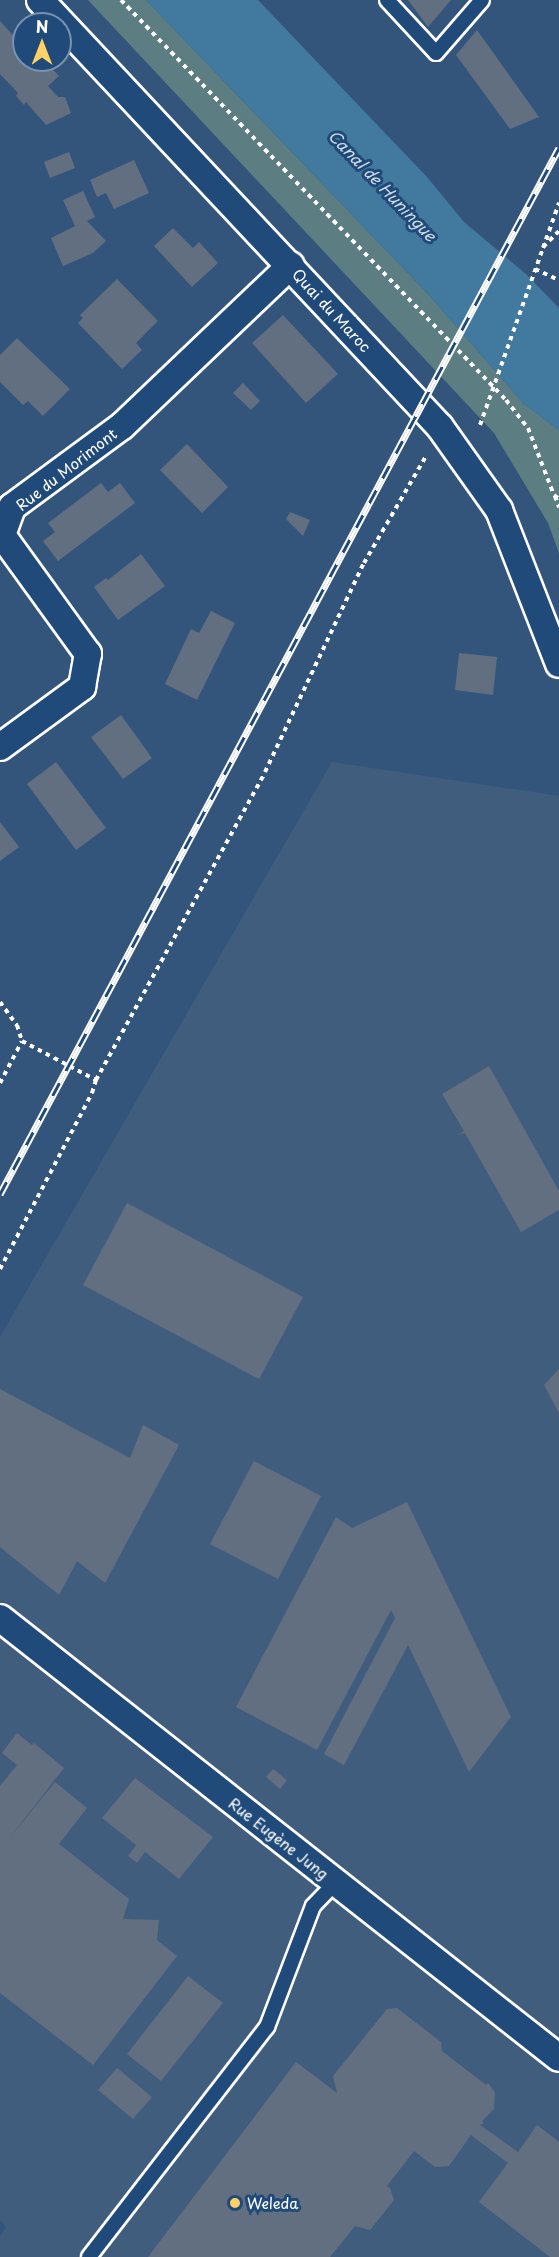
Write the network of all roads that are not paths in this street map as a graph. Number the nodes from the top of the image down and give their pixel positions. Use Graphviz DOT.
graph roads {
  1 [pos="40,0"];
  2 [pos="387,0"];
  3 [pos="482,0"];
  4 [pos="291,265"];
  5 [pos="559,664"];
  6 [pos="0,747"];
  7 [pos="0,1618"];
  8 [pos="336,1882"];
  9 [pos="559,2058"];
  10 [pos="89,2257"];
  1 -- 4 [label="street, Quai du Maroc"];
  2 -- 3 [label="lane"];
  4 -- 5 [label="street, Quai du Maroc"];
  4 -- 6 [label="street, Rue du Morimont"];
  7 -- 8 [label="street, Rue Eugène Jung"];
  8 -- 9 [label="street, Rue Eugène Jung"];
  8 -- 10 [label="lane"];
}
